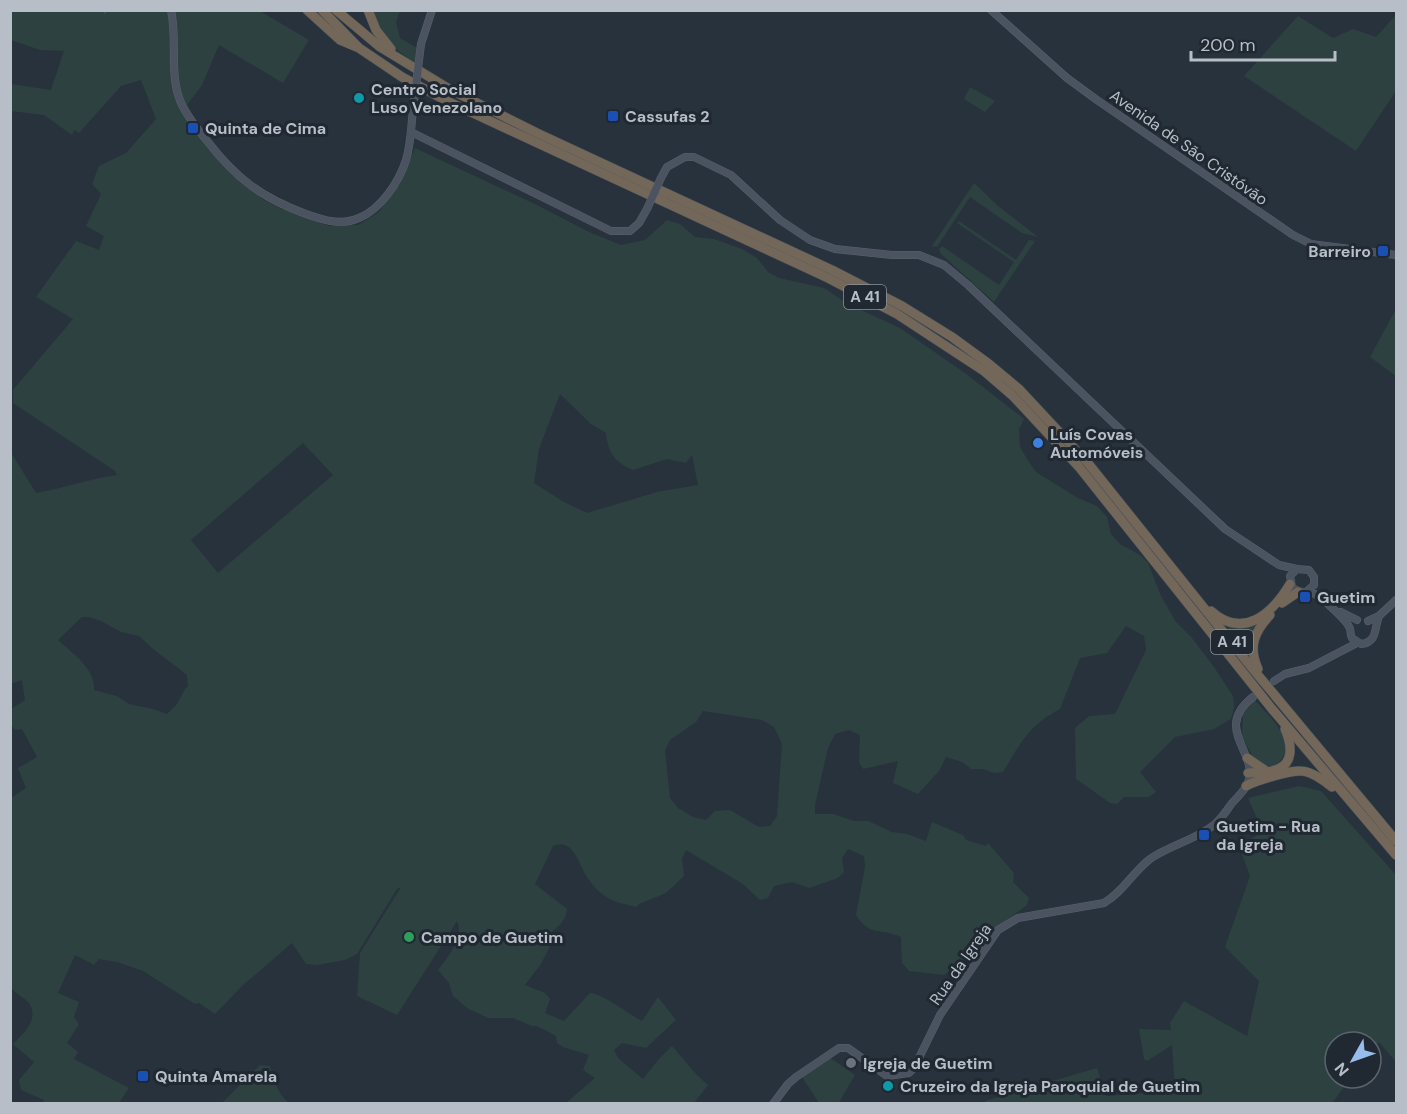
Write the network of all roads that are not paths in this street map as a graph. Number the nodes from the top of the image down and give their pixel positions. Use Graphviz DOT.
graph roads {
  1 [pos="171,10"];
  2 [pos="307,10"];
  3 [pos="322,10"];
  4 [pos="336,10"];
  5 [pos="368,10"];
  6 [pos="432,10"];
  7 [pos="991,10"];
  8 [pos="359,48"];
  9 [pos="402,62"];
  10 [pos="411,132"];
  11 [pos="1396,255"];
  12 [pos="1280,565"];
  13 [pos="1297,569"];
  14 [pos="1290,580"];
  15 [pos="1314,585"];
  16 [pos="1302,592"];
  17 [pos="1396,600"];
  18 [pos="1200,601"];
  19 [pos="1379,616"];
  20 [pos="1357,620"];
  21 [pos="1368,621"];
  22 [pos="1375,628"];
  23 [pos="1350,632"];
  24 [pos="1357,643"];
  25 [pos="1336,653"];
  26 [pos="1269,682"];
  27 [pos="1253,697"];
  28 [pos="1280,719"];
  29 [pos="1247,758"];
  30 [pos="1248,773"];
  31 [pos="1268,775"];
  32 [pos="1246,786"];
  33 [pos="1344,795"];
  34 [pos="1230,806"];
  35 [pos="1396,841"];
  36 [pos="1396,855"];
  37 [pos="773,1104"];
  1 -- 10 [label="main road"];
  2 -- 8 [label="highway"];
  3 -- 8 [label="highway, A 41"];
  4 -- 9 [label="highway, A 41"];
  5 -- 9 [label="highway"];
  6 -- 10 [label="main road, bridge"];
  7 -- 11 [label="main road, Avenida de São Cristóvão"];
  8 -- 28 [label="highway, A 41"];
  9 -- 18 [label="highway, A 41"];
  10 -- 12 [label="main road, bridge"];
  12 -- 13 [label="main road"];
  12 -- 14 [label="main road"];
  13 -- 14 [label="main road"];
  13 -- 15 [label="main road"];
  14 -- 16 [label="main road"];
  14 -- 18 [label="highway"];
  15 -- 16 [label="main road"];
  15 -- 20 [label="main road"];
  16 -- 23 [label="main road"];
  16 -- 26 [label="highway"];
  17 -- 19 [label="main road"];
  18 -- 26 [label="highway, A 41"];
  19 -- 21 [label="main road"];
  19 -- 22 [label="main road"];
  20 -- 21 [label="main road"];
  20 -- 23 [label="main road"];
  21 -- 22 [label="main road"];
  22 -- 24 [label="main road"];
  23 -- 24 [label="main road"];
  23 -- 25 [label="main road"];
  24 -- 25 [label="main road"];
  25 -- 26 [label="main road"];
  26 -- 35 [label="highway, A 41"];
  27 -- 29 [label="main road, Rua da Igreja"];
  28 -- 31 [label="highway"];
  28 -- 33 [label="highway, A 41"];
  29 -- 30 [label="main road, Rua da Igreja"];
  29 -- 31 [label="highway"];
  30 -- 31 [label="highway"];
  30 -- 32 [label="main road, Rua da Igreja"];
  30 -- 34 [label="main road, Rua da Igreja"];
  31 -- 32 [label="highway"];
  31 -- 33 [label="highway"];
  32 -- 34 [label="main road, Rua da Igreja"];
  33 -- 36 [label="highway, A 41"];
  34 -- 37 [label="main road, Rua da Igreja"];
}
